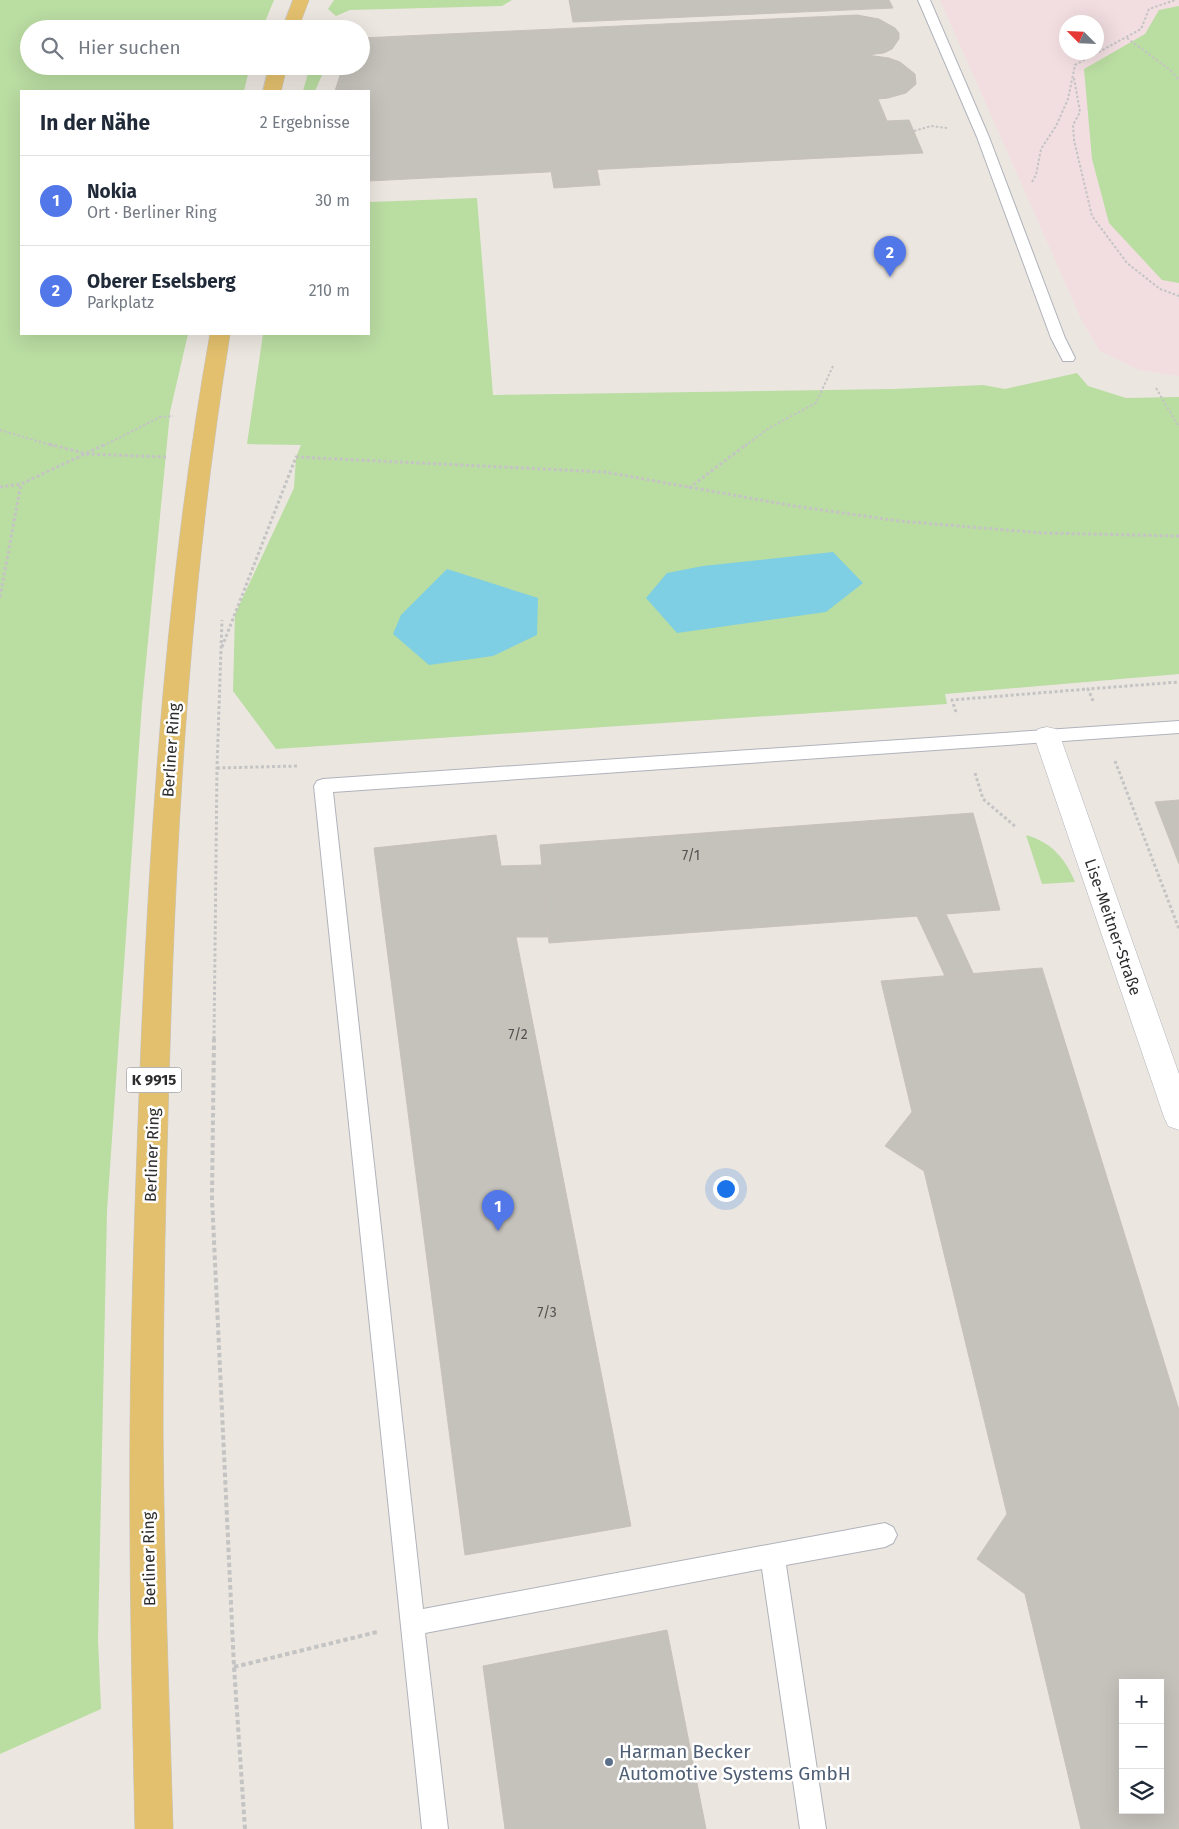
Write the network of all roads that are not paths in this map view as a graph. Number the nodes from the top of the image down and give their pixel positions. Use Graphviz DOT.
graph roads {
  1 [pos="301,0"];
  2 [pos="924,0"];
  3 [pos="293,20"];
  4 [pos="276,75"];
  5 [pos="272,90"];
  6 [pos="220,335"];
  7 [pos="1068,358"];
  8 [pos="1179,727"];
  9 [pos="1046,736"];
  10 [pos="1179,1117"];
  11 [pos="886,1535"];
  12 [pos="772,1555"];
  13 [pos="412,1623"];
  14 [pos="154,1829"];
  15 [pos="435,1829"];
  16 [pos="813,1829"];
  1 -- 3 [label="main road"];
  2 -- 7 [label="lane"];
  4 -- 5 [label="main road"];
  6 -- 14 [label="main road, Berliner Ring / K 9915"];
  8 -- 9 [label="lane"];
  9 -- 10 [label="street, Lise-Meitner-Straße"];
  9 -- 13 [label="lane"];
  11 -- 12 [label="lane"];
  12 -- 13 [label="lane"];
  12 -- 16 [label="lane"];
  13 -- 15 [label="lane"];
}
